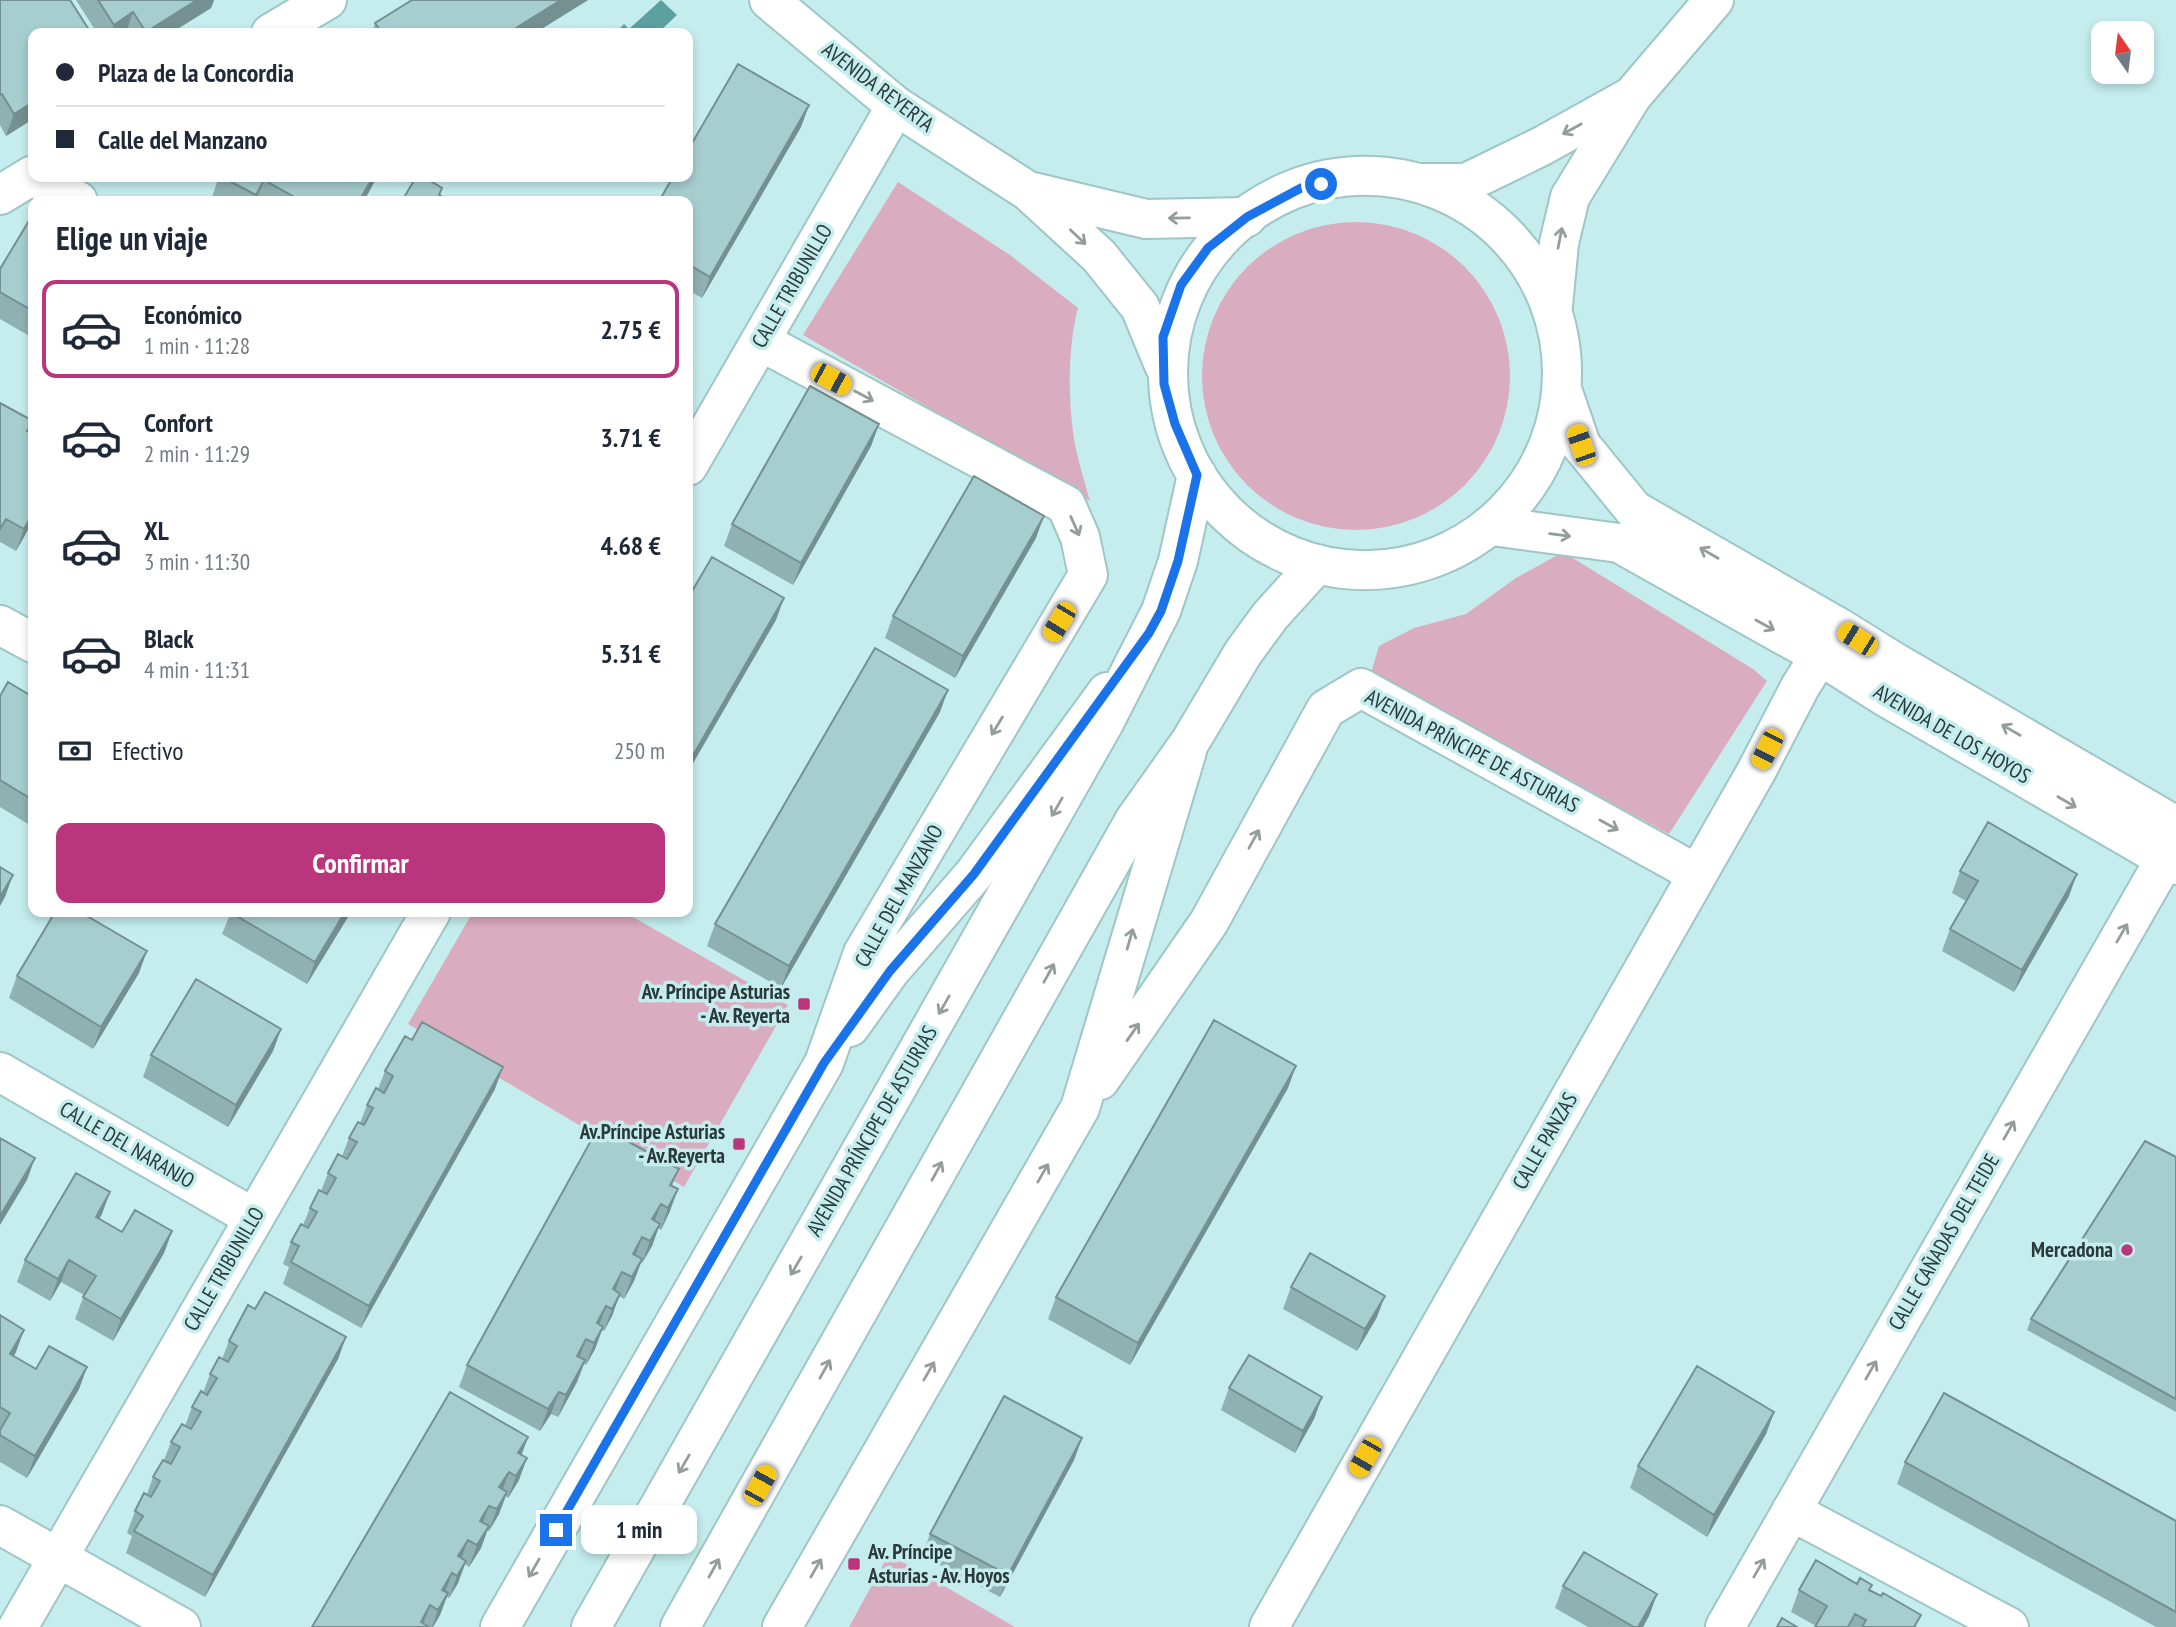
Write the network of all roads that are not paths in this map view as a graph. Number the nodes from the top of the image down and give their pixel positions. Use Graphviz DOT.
graph roads {
  1 [pos="327,0"];
  2 [pos="769,0"];
  3 [pos="1714,0"];
  4 [pos="279,28"];
  5 [pos="1632,96"];
  6 [pos="896,106"];
  7 [pos="28,179"];
  8 [pos="44,182"];
  9 [pos="1420,183"];
  10 [pos="1028,191"];
  11 [pos="0,195"];
  12 [pos="69,196"];
  13 [pos="1247,217"];
  14 [pos="1553,306"];
  15 [pos="760,341"];
  16 [pos="1164,365"];
  17 [pos="1564,394"];
  18 [pos="693,457"];
  19 [pos="1197,475"];
  20 [pos="1492,526"];
  21 [pos="1317,564"];
  22 [pos="0,625"];
  23 [pos="1149,633"];
  24 [pos="28,640"];
  25 [pos="1829,641"];
  26 [pos="1190,742"];
  27 [pos="2173,848"];
  28 [pos="1697,874"];
  29 [pos="427,917"];
  30 [pos="824,1063"];
  31 [pos="0,1072"];
  32 [pos="1080,1108"];
  33 [pos="254,1218"];
  34 [pos="1791,1511"];
  35 [pos="0,1524"];
  36 [pos="58,1558"];
  37 [pos="18,1627"];
  38 [pos="181,1627"];
  39 [pos="500,1627"];
  40 [pos="591,1627"];
  41 [pos="680,1627"];
  42 [pos="782,1627"];
  43 [pos="1269,1627"];
  44 [pos="1725,1627"];
  45 [pos="2009,1627"];
  1 -- 4 [label="street"];
  2 -- 6 [label="street, AVENIDA REYERTA"];
  3 -- 5 [label="street"];
  5 -- 9 [label="street, one-way"];
  14 -- 5 [label="street, one-way"];
  6 -- 10 [label="street, AVENIDA REYERTA"];
  6 -- 15 [label="street, CALLE TRIBUNILLO"];
  7 -- 11 [label="street"];
  8 -- 12 [label="street"];
  9 -- 13 [label="street"];
  9 -- 14 [label="street"];
  13 -- 10 [label="street, AVENIDA REYERTA, one-way"];
  10 -- 16 [label="street, AVENIDA REYERTA, one-way"];
  13 -- 16 [label="street"];
  14 -- 17 [label="street"];
  15 -- 18 [label="street, CALLE TRIBUNILLO"];
  15 -- 30 [label="street, CALLE DEL MANZANO, one-way"];
  16 -- 19 [label="street"];
  17 -- 20 [label="street"];
  25 -- 17 [label="street, AVENIDA DE LOS HOYOS, one-way"];
  19 -- 21 [label="street"];
  19 -- 23 [label="street, AVENIDA PRÍNCIPE DE ASTURIAS"];
  20 -- 21 [label="street"];
  20 -- 25 [label="street, AVENIDA DE LOS HOYOS, one-way"];
  21 -- 26 [label="street, AVENIDA PRÍNCIPE DE ASTURIAS"];
  22 -- 24 [label="street"];
  23 -- 30 [label="street, AVENIDA PRÍNCIPE DE ASTURIAS"];
  23 -- 40 [label="street, AVENIDA PRÍNCIPE DE ASTURIAS, one-way"];
  25 -- 27 [label="street, AVENIDA DE LOS HOYOS"];
  25 -- 28 [label="street, CALLE PANZAS"];
  32 -- 26 [label="street, AVENIDA PRÍNCIPE DE ASTURIAS, one-way"];
  41 -- 26 [label="street, AVENIDA PRÍNCIPE DE ASTURIAS, one-way"];
  34 -- 27 [label="street, CALLE CAÑADAS DEL TEIDE, one-way"];
  32 -- 28 [label="street, AVENIDA PRÍNCIPE DE ASTURIAS, one-way"];
  28 -- 43 [label="street, CALLE PANZAS"];
  29 -- 33 [label="street, CALLE TRIBUNILLO"];
  30 -- 39 [label="street, CALLE DEL MANZANO, one-way"];
  31 -- 33 [label="street, CALLE DEL NARANJO"];
  42 -- 32 [label="street, AVENIDA PRÍNCIPE DE ASTURIAS, one-way"];
  33 -- 36 [label="street, CALLE TRIBUNILLO"];
  44 -- 34 [label="street, CALLE CAÑADAS DEL TEIDE, one-way"];
  34 -- 45 [label="street"];
  35 -- 36 [label="street"];
  36 -- 37 [label="street, CALLE TRIBUNILLO"];
  36 -- 38 [label="street"];
}
